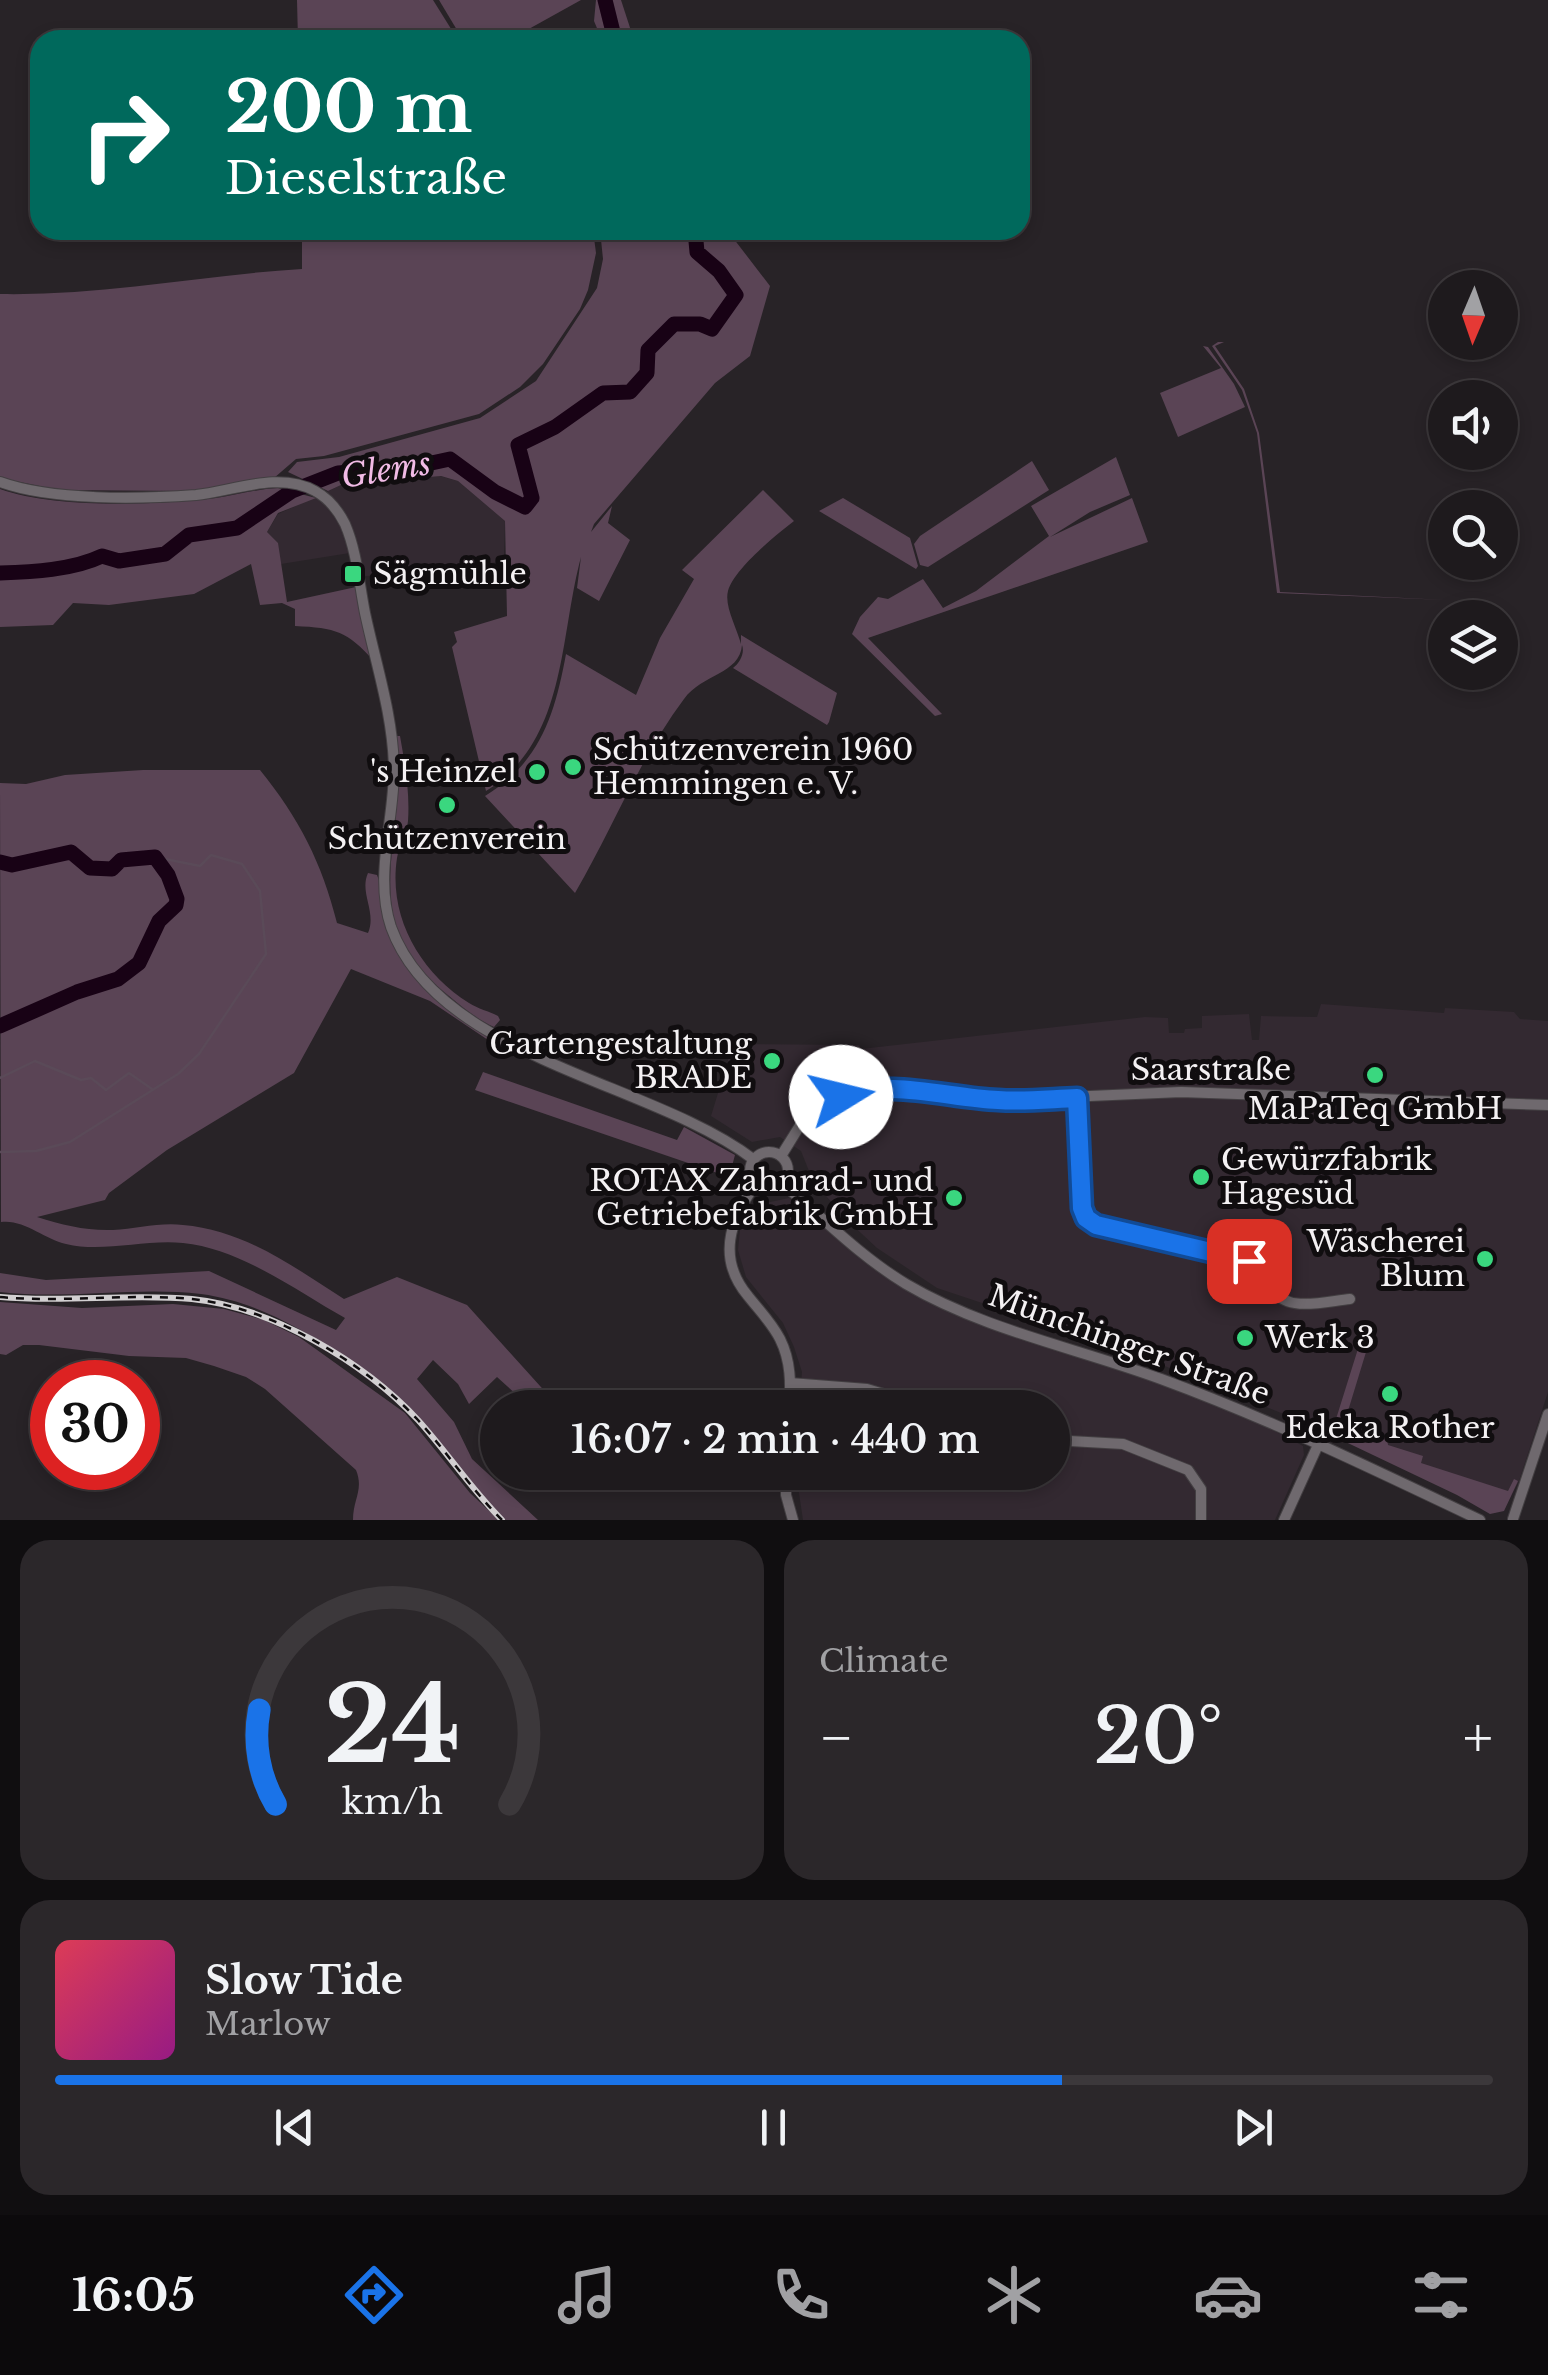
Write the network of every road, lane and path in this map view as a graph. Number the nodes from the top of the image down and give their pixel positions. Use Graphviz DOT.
graph roads {
  1 [pos="0,482"];
  2 [pos="1077,1098"];
  3 [pos="1548,1105"];
  4 [pos="782,1156"];
  5 [pos="754,1159"];
  6 [pos="756,1184"];
  7 [pos="783,1184"];
  8 [pos="1350,1299"];
  9 [pos="790,1383"];
  10 [pos="790,1390"];
  11 [pos="870,1390"];
  12 [pos="1548,1414"];
  13 [pos="1070,1441"];
  14 [pos="1318,1445"];
  15 [pos="786,1490"];
  16 [pos="793,1520"];
  17 [pos="1200,1520"];
  18 [pos="1284,1520"];
  19 [pos="1480,1520"];
  20 [pos="1505,1520"];
  21 [pos="1514,1520"];
  1 -- 5 [label="street"];
  2 -- 3 [label="street, Saarstraße"];
  2 -- 4 [label="street, Saarstraße"];
  2 -- 8 [label="street"];
  4 -- 5 [label="street"];
  4 -- 7 [label="street"];
  5 -- 6 [label="street"];
  6 -- 7 [label="street"];
  6 -- 9 [label="street"];
  7 -- 14 [label="street, Münchinger Straße"];
  9 -- 10 [label="street"];
  9 -- 11 [label="street"];
  12 -- 21 [label="street"];
  13 -- 17 [label="street"];
  14 -- 18 [label="street"];
  14 -- 19 [label="street, Münchinger Straße"];
  15 -- 16 [label="street"];
  20 -- 21 [label="street"];
}
